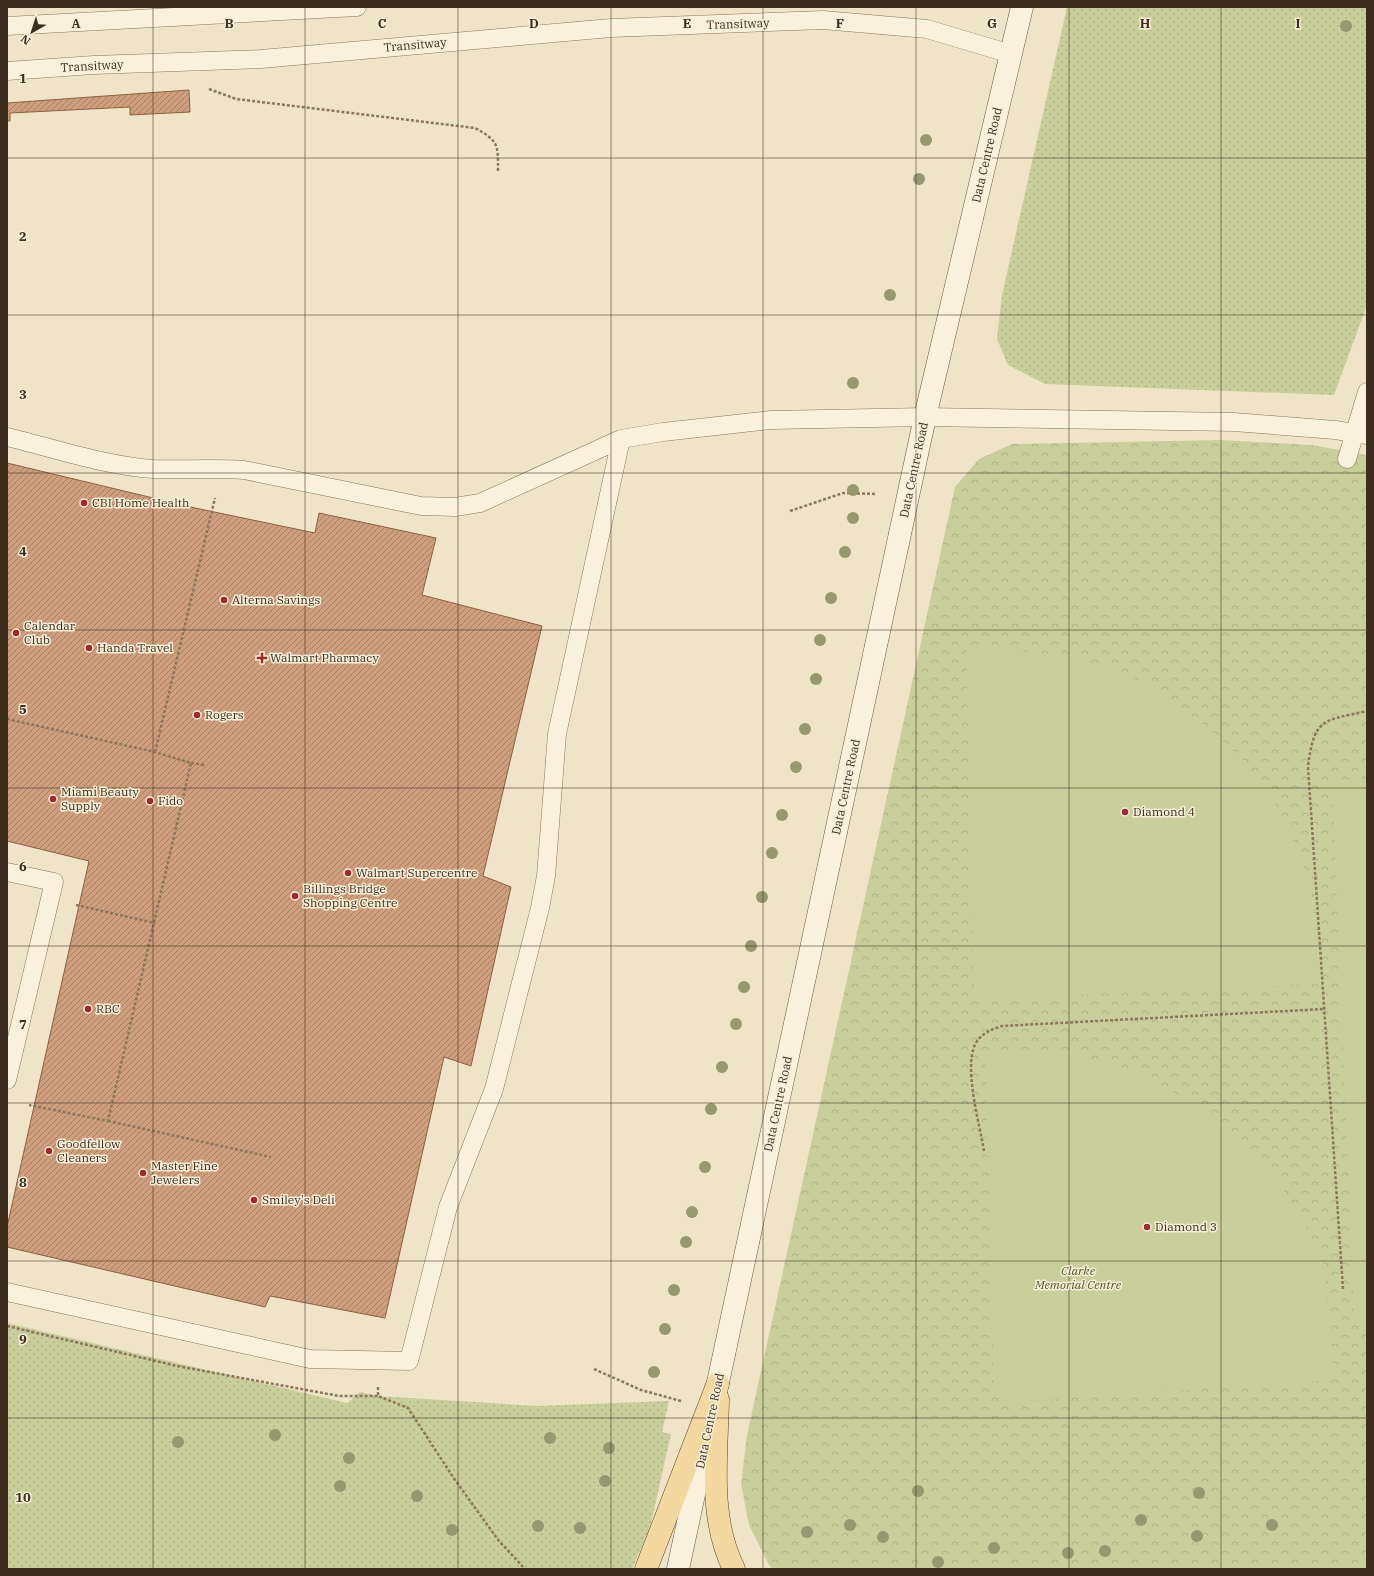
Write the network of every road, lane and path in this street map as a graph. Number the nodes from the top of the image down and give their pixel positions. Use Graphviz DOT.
graph roads {
  1 [pos="357,7"];
  2 [pos="1022,7"];
  3 [pos="825,14"];
  4 [pos="7,26"];
  5 [pos="1011,54"];
  6 [pos="7,71"];
  7 [pos="206,88"];
  8 [pos="498,171"];
  9 [pos="1367,392"];
  10 [pos="925,417"];
  11 [pos="1361,434"];
  12 [pos="7,437"];
  13 [pos="621,439"];
  14 [pos="1347,459"];
  15 [pos="877,494"];
  16 [pos="215,498"];
  17 [pos="790,511"];
  18 [pos="1367,711"];
  19 [pos="7,720"];
  20 [pos="155,752"];
  21 [pos="191,763"];
  22 [pos="205,765"];
  23 [pos="7,872"];
  24 [pos="74,905"];
  25 [pos="155,923"];
  26 [pos="1324,1009"];
  27 [pos="7,1080"];
  28 [pos="29,1105"];
  29 [pos="108,1121"];
  30 [pos="984,1151"];
  31 [pos="271,1156"];
  32 [pos="1343,1289"];
  33 [pos="7,1292"];
  34 [pos="7,1326"];
  35 [pos="379,1360"];
  36 [pos="594,1369"];
  37 [pos="718,1383"];
  38 [pos="378,1396"];
  39 [pos="709,1408"];
  40 [pos="525,1569"];
  41 [pos="646,1569"];
  42 [pos="678,1569"];
  43 [pos="734,1569"];
  1 -- 4 [label="lane"];
  2 -- 5 [label="main road, Data Centre Road"];
  3 -- 5 [label="lane, Transitway"];
  3 -- 6 [label="lane, Transitway"];
  5 -- 10 [label="main road, Data Centre Road"];
  7 -- 8 [label="path"];
  9 -- 11 [label="lane"];
  10 -- 11 [label="lane"];
  10 -- 13 [label="lane"];
  10 -- 37 [label="main road, Data Centre Road"];
  11 -- 14 [label="lane"];
  12 -- 13 [label="lane"];
  13 -- 35 [label="lane"];
  15 -- 17 [label="path"];
  16 -- 20 [label="path"];
  18 -- 26 [label="path"];
  19 -- 20 [label="path"];
  20 -- 21 [label="path"];
  21 -- 22 [label="path"];
  21 -- 25 [label="path"];
  23 -- 27 [label="lane"];
  24 -- 25 [label="path"];
  25 -- 29 [label="path"];
  26 -- 30 [label="path"];
  26 -- 32 [label="path"];
  28 -- 29 [label="path"];
  29 -- 31 [label="path"];
  33 -- 35 [label="lane"];
  34 -- 38 [label="path"];
  35 -- 38 [label="path"];
  36 -- 39 [label="path"];
  37 -- 39 [label="main road"];
  37 -- 42 [label="main road, Data Centre Road"];
  37 -- 43 [label="main road"];
  38 -- 40 [label="path"];
  39 -- 41 [label="main road"];
}
